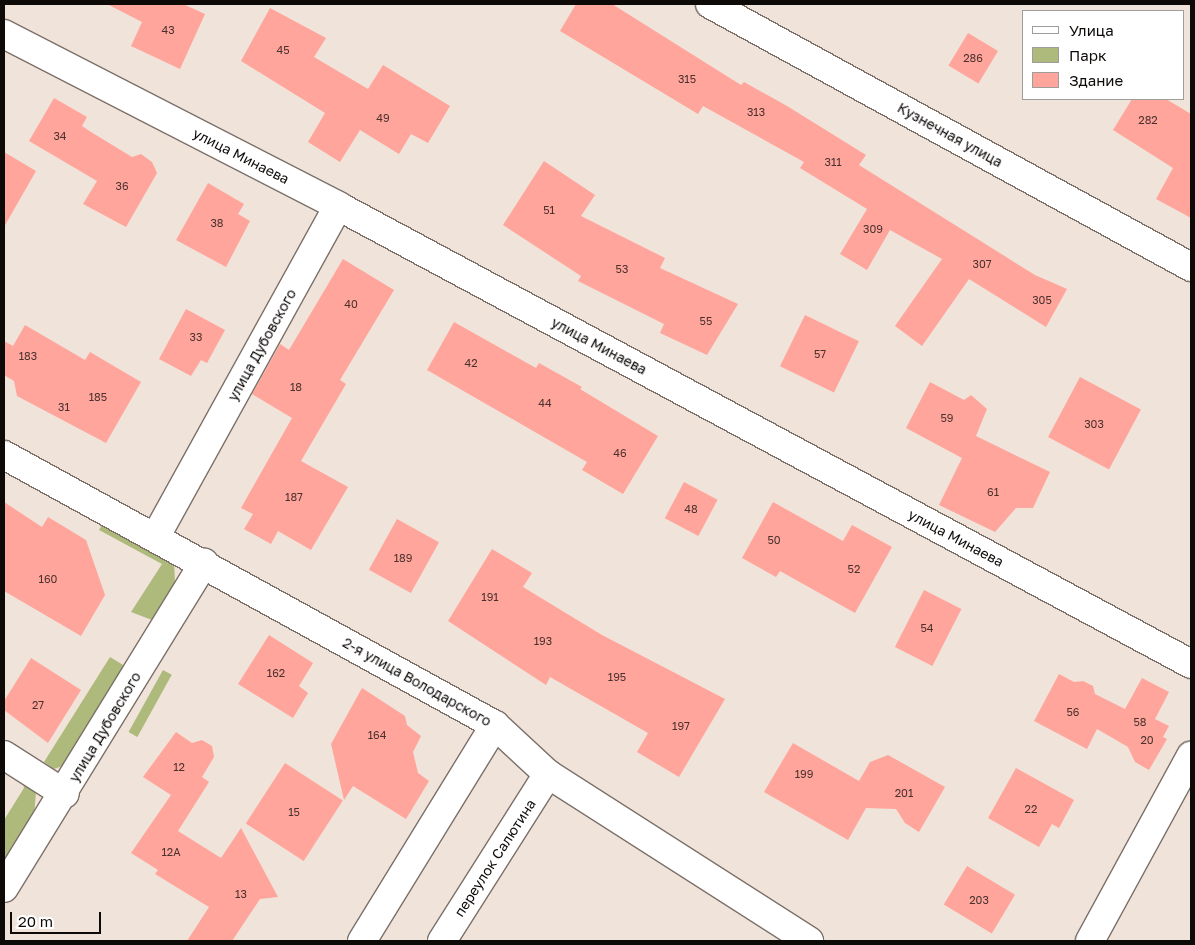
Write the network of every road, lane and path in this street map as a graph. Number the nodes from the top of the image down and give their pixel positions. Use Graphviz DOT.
graph roads {
  1 [pos="710,4"];
  2 [pos="4,34"];
  3 [pos="338,206"];
  4 [pos="1191,267"];
  5 [pos="4,455"];
  6 [pos="156,536"];
  7 [pos="204,563"];
  8 [pos="1191,664"];
  9 [pos="495,725"];
  10 [pos="4,755"];
  11 [pos="1191,756"];
  12 [pos="548,774"];
  13 [pos="65,794"];
  14 [pos="4,888"];
  15 [pos="362,941"];
  16 [pos="442,941"];
  17 [pos="809,941"];
  18 [pos="1090,941"];
  1 -- 4 [label="street, Кузнечная улица"];
  2 -- 3 [label="street, улица Минаева"];
  3 -- 6 [label="street, улица Дубовского"];
  3 -- 8 [label="street, улица Минаева"];
  5 -- 6 [label="street, 2-я улица Володарского"];
  6 -- 7 [label="street, 2-я улица Володарского"];
  7 -- 9 [label="street, 2-я улица Володарского"];
  7 -- 13 [label="street, улица Дубовского"];
  9 -- 12 [label="street, 2-я улица Володарского"];
  9 -- 15 [label="street"];
  10 -- 13 [label="street"];
  11 -- 18 [label="street"];
  12 -- 16 [label="street, переулок Салютина"];
  12 -- 17 [label="street, 2-я улица Володарского"];
  13 -- 14 [label="street, улица Дубовского"];
}
